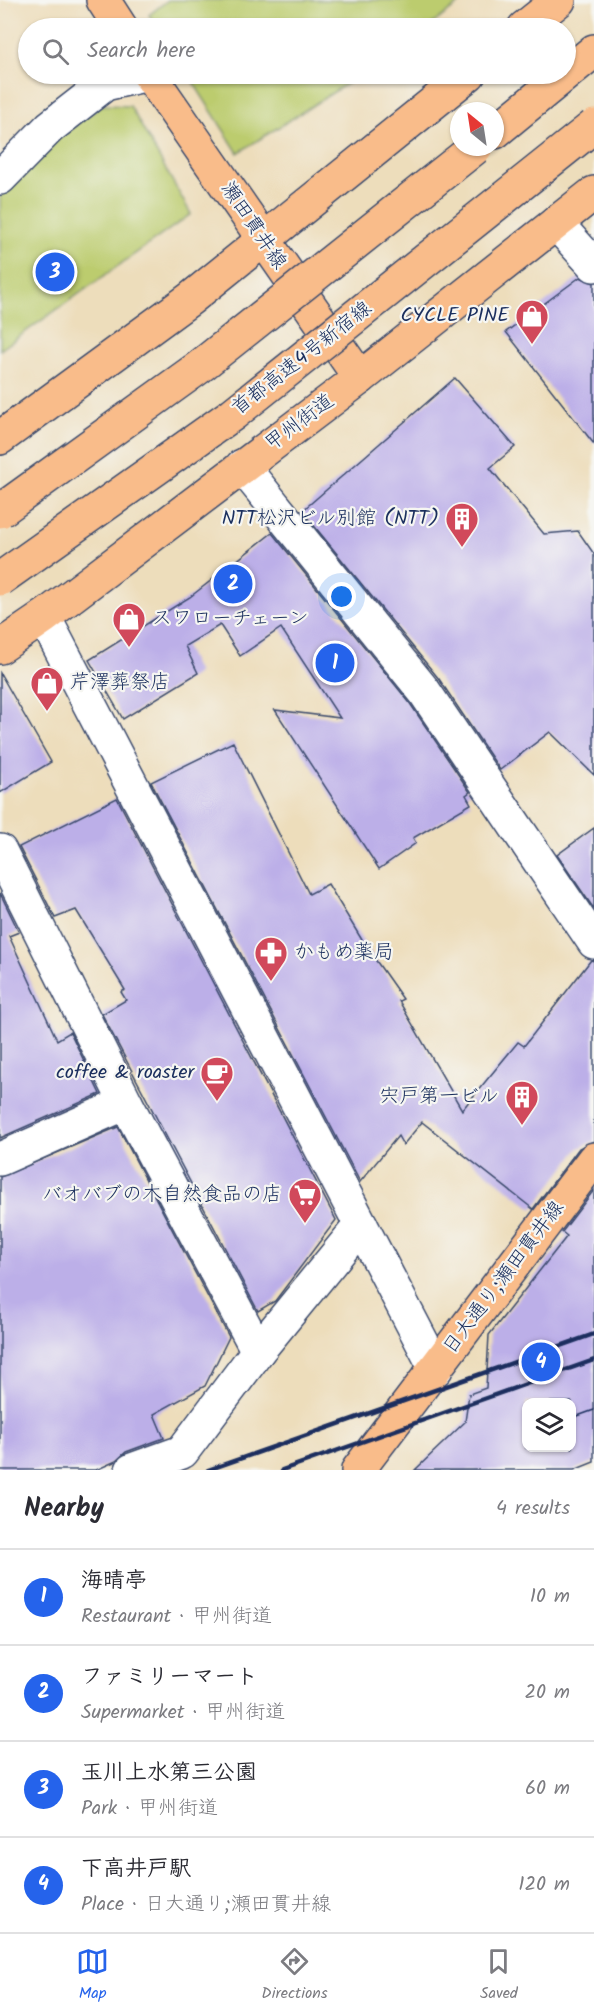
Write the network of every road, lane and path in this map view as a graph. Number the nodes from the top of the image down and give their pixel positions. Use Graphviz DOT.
graph roads {
  1 [pos="103,0"];
  2 [pos="559,0"];
  3 [pos="114,18"];
  4 [pos="536,18"];
  5 [pos="594,51"];
  6 [pos="576,66"];
  7 [pos="105,84"];
  8 [pos="156,84"];
  9 [pos="457,84"];
  10 [pos="554,84"];
  11 [pos="504,125"];
  12 [pos="594,126"];
  13 [pos="465,156"];
  14 [pos="0,178"];
  15 [pos="594,193"];
  16 [pos="556,223"];
  17 [pos="263,242"];
  18 [pos="594,265"];
  19 [pos="360,378"];
  20 [pos="0,438"];
  21 [pos="242,466"];
  22 [pos="0,511"];
  23 [pos="0,579"];
  24 [pos="44,617"];
  25 [pos="0,647"];
  26 [pos="0,851"];
  27 [pos="594,942"];
  28 [pos="126,1103"];
  29 [pos="594,1159"];
  30 [pos="0,1160"];
  31 [pos="361,1225"];
  32 [pos="258,1351"];
  33 [pos="436,1368"];
  34 [pos="367,1467"];
  35 [pos="132,1470"];
  1 -- 3 [label="main road"];
  2 -- 4 [label="main road"];
  5 -- 6 [label="main road"];
  7 -- 14 [label="street"];
  8 -- 17 [label="main road, 瀬田貫井線"];
  9 -- 17 [label="main road"];
  10 -- 11 [label="main road"];
  12 -- 23 [label="main road, 首都高速4号新宿線, bridge"];
  13 -- 22 [label="main road, bridge"];
  15 -- 16 [label="main road, 甲州街道"];
  16 -- 18 [label="street"];
  16 -- 19 [label="main road, 甲州街道"];
  17 -- 19 [label="main road, 瀬田貫井線"];
  17 -- 20 [label="main road"];
  19 -- 21 [label="main road, 甲州街道"];
  21 -- 24 [label="main road, 甲州街道"];
  21 -- 27 [label="street"];
  24 -- 25 [label="main road, 甲州街道"];
  24 -- 31 [label="street"];
  26 -- 28 [label="street"];
  28 -- 30 [label="street"];
  28 -- 32 [label="street"];
  29 -- 33 [label="main road, 日大通り;瀬田貫井線"];
  31 -- 32 [label="street"];
  31 -- 33 [label="street"];
  32 -- 35 [label="street"];
  33 -- 34 [label="main road, 日大通り;瀬田貫井線"];
}
